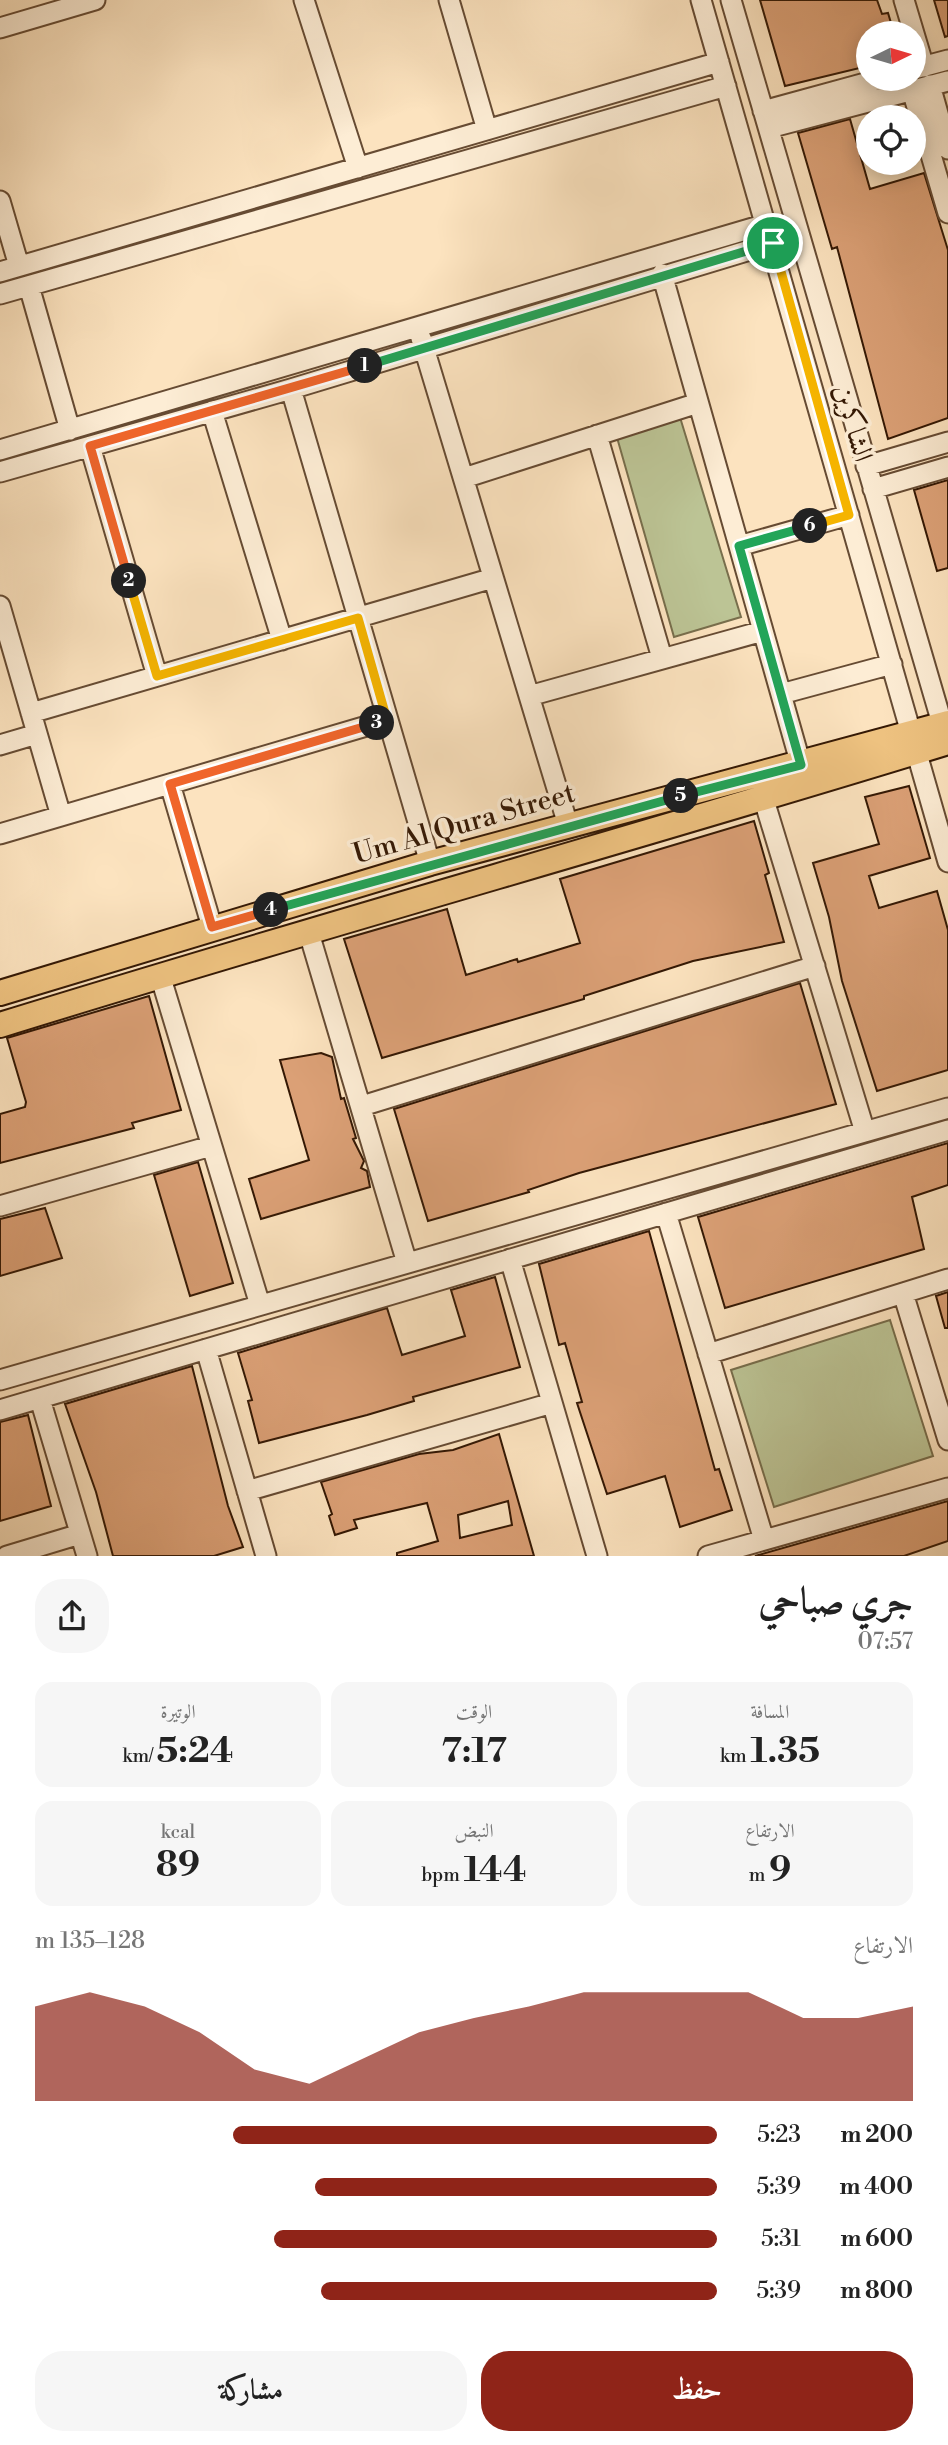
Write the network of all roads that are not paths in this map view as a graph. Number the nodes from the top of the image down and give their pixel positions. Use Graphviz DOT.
graph roads {
  1 [pos="95,0"];
  2 [pos="304,0"];
  3 [pos="449,0"];
  4 [pos="701,0"];
  5 [pos="731,0"];
  6 [pos="904,0"];
  7 [pos="51,6"];
  8 [pos="910,21"];
  9 [pos="0,27"];
  10 [pos="948,60"];
  11 [pos="719,62"];
  12 [pos="926,77"];
  13 [pos="926,81"];
  14 [pos="926,84"];
  15 [pos="726,86"];
  16 [pos="856,88"];
  17 [pos="876,91"];
  18 [pos="766,120"];
  19 [pos="487,130"];
  20 [pos="948,149"];
  21 [pos="358,167"];
  22 [pos="0,201"];
  23 [pos="948,212"];
  24 [pos="769,234"];
  25 [pos="10,269"];
  26 [pos="662,274"];
  27 [pos="29,286"];
  28 [pos="0,294"];
  29 [pos="418,327"];
  30 [pos="424,348"];
  31 [pos="291,389"];
  32 [pos="848,401"];
  33 [pos="698,403"];
  34 [pos="820,410"];
  35 [pos="212,411"];
  36 [pos="69,430"];
  37 [pos="597,435"];
  38 [pos="948,442"];
  39 [pos="90,446"];
  40 [pos="0,450"];
  41 [pos="866,466"];
  42 [pos="948,467"];
  43 [pos="0,472"];
  44 [pos="464,478"];
  45 [pos="873,489"];
  46 [pos="849,515"];
  47 [pos="739,546"];
  48 [pos="493,578"];
  49 [pos="1,612"];
  50 [pos="358,618"];
  51 [pos="763,631"];
  52 [pos="282,640"];
  53 [pos="662,658"];
  54 [pos="892,664"];
  55 [pos="157,676"];
  56 [pos="781,694"];
  57 [pos="529,696"];
  58 [pos="31,713"];
  59 [pos="387,720"];
  60 [pos="37,734"];
  61 [pos="947,735"];
  62 [pos="914,742"];
  63 [pos="0,745"];
  64 [pos="801,765"];
  65 [pos="170,784"];
  66 [pos="764,800"];
  67 [pos="61,816"];
  68 [pos="568,825"];
  69 [pos="0,834"];
  70 [pos="948,862"];
  71 [pos="430,863"];
  72 [pos="212,927"];
  73 [pos="309,933"];
  74 [pos="815,966"];
  75 [pos="160,975"];
  76 [pos="44,980"];
  77 [pos="0,993"];
  78 [pos="52,1009"];
  79 [pos="0,1025"];
  80 [pos="362,1106"];
  81 [pos="948,1108"];
  82 [pos="948,1130"];
  83 [pos="865,1132"];
  84 [pos="211,1146"];
  85 [pos="0,1206"];
  86 [pos="667,1213"];
  87 [pos="510,1259"];
  88 [pos="407,1263"];
  89 [pos="948,1279"];
  90 [pos="903,1293"];
  91 [pos="260,1305"];
  92 [pos="206,1349"];
  93 [pos="708,1354"];
  94 [pos="0,1380"];
  95 [pos="40,1399"];
  96 [pos="552,1403"];
  97 [pos="0,1410"];
  98 [pos="948,1440"];
  99 [pos="948,1488"];
  100 [pos="247,1491"];
  101 [pos="80,1534"];
  102 [pos="764,1540"];
  103 [pos="7,1556"];
  104 [pos="87,1556"];
  105 [pos="266,1556"];
  106 [pos="597,1556"];
  107 [pos="708,1556"];
  1 -- 7 [label="street"];
  2 -- 21 [label="street"];
  3 -- 19 [label="street"];
  4 -- 11 [label="street, الشاكرين"];
  5 -- 18 [label="street, الشاكرين"];
  6 -- 8 [label="street"];
  7 -- 9 [label="street"];
  10 -- 12 [label="street"];
  11 -- 15 [label="street, الشاكرين"];
  11 -- 19 [label="street"];
  13 -- 20 [label="street"];
  14 -- 23 [label="street"];
  15 -- 24 [label="street, الشاكرين"];
  15 -- 27 [label="street"];
  16 -- 18 [label="street"];
  17 -- 18 [label="street"];
  18 -- 32 [label="street, الشاكرين"];
  19 -- 21 [label="street"];
  21 -- 25 [label="street"];
  22 -- 25 [label="street"];
  24 -- 26 [label="street"];
  24 -- 29 [label="street"];
  24 -- 34 [label="street, الشاكرين"];
  26 -- 30 [label="street"];
  26 -- 33 [label="street"];
  27 -- 28 [label="street"];
  27 -- 36 [label="street"];
  29 -- 30 [label="street"];
  29 -- 36 [label="street"];
  30 -- 31 [label="street"];
  30 -- 44 [label="street"];
  31 -- 35 [label="street"];
  31 -- 50 [label="street"];
  32 -- 34 [label="street"];
  32 -- 41 [label="street, الشاكرين"];
  33 -- 37 [label="street"];
  33 -- 47 [label="street"];
  34 -- 46 [label="street, الشاكرين"];
  35 -- 39 [label="street"];
  35 -- 52 [label="street"];
  36 -- 40 [label="street"];
  37 -- 44 [label="street"];
  37 -- 53 [label="street"];
  38 -- 41 [label="street"];
  39 -- 43 [label="street"];
  39 -- 55 [label="street"];
  41 -- 45 [label="street, الشاكرين"];
  42 -- 45 [label="street"];
  44 -- 48 [label="street"];
  45 -- 61 [label="street, الشاكرين"];
  46 -- 47 [label="street"];
  46 -- 54 [label="street, الشاكرين"];
  47 -- 51 [label="street"];
  48 -- 50 [label="street"];
  48 -- 57 [label="street"];
  49 -- 58 [label="street"];
  50 -- 52 [label="street"];
  50 -- 59 [label="street"];
  51 -- 53 [label="street"];
  51 -- 56 [label="street"];
  52 -- 55 [label="street"];
  53 -- 57 [label="street"];
  54 -- 56 [label="street"];
  54 -- 62 [label="street, الشاكرين"];
  55 -- 58 [label="street"];
  56 -- 64 [label="street"];
  57 -- 68 [label="street"];
  58 -- 60 [label="street"];
  59 -- 65 [label="street"];
  59 -- 71 [label="street"];
  60 -- 63 [label="street"];
  60 -- 67 [label="street"];
  61 -- 62 [label="main road, Um Al Qura Street"];
  62 -- 64 [label="main road, Um Al Qura Street"];
  62 -- 66 [label="main road, Um Al Qura Street"];
  62 -- 70 [label="street, الشاكرين"];
  64 -- 68 [label="main road, Um Al Qura Street"];
  65 -- 67 [label="street"];
  65 -- 72 [label="street"];
  66 -- 73 [label="main road, Um Al Qura Street"];
  66 -- 74 [label="street"];
  67 -- 69 [label="street"];
  68 -- 71 [label="main road, Um Al Qura Street"];
  71 -- 72 [label="main road, Um Al Qura Street"];
  72 -- 76 [label="main road, Um Al Qura Street"];
  73 -- 75 [label="main road, Um Al Qura Street"];
  73 -- 80 [label="street"];
  74 -- 80 [label="street"];
  74 -- 83 [label="street"];
  75 -- 78 [label="main road, Um Al Qura Street"];
  75 -- 84 [label="street"];
  76 -- 77 [label="main road, Um Al Qura Street"];
  76 -- 78 [label="main road"];
  78 -- 79 [label="main road, Um Al Qura Street"];
  80 -- 88 [label="street"];
  81 -- 83 [label="street"];
  82 -- 86 [label="street"];
  83 -- 88 [label="street"];
  84 -- 85 [label="street"];
  84 -- 91 [label="street"];
  86 -- 87 [label="street"];
  86 -- 93 [label="street"];
  87 -- 92 [label="street"];
  87 -- 96 [label="street"];
  88 -- 91 [label="street"];
  89 -- 90 [label="street"];
  90 -- 93 [label="street"];
  90 -- 98 [label="street"];
  91 -- 94 [label="street"];
  92 -- 95 [label="street"];
  92 -- 100 [label="street"];
  93 -- 102 [label="street"];
  95 -- 97 [label="street"];
  95 -- 101 [label="street"];
  96 -- 100 [label="street"];
  96 -- 106 [label="street"];
  99 -- 102 [label="street"];
  100 -- 105 [label="street"];
  101 -- 103 [label="street"];
  101 -- 104 [label="street"];
  102 -- 107 [label="street"];
}
